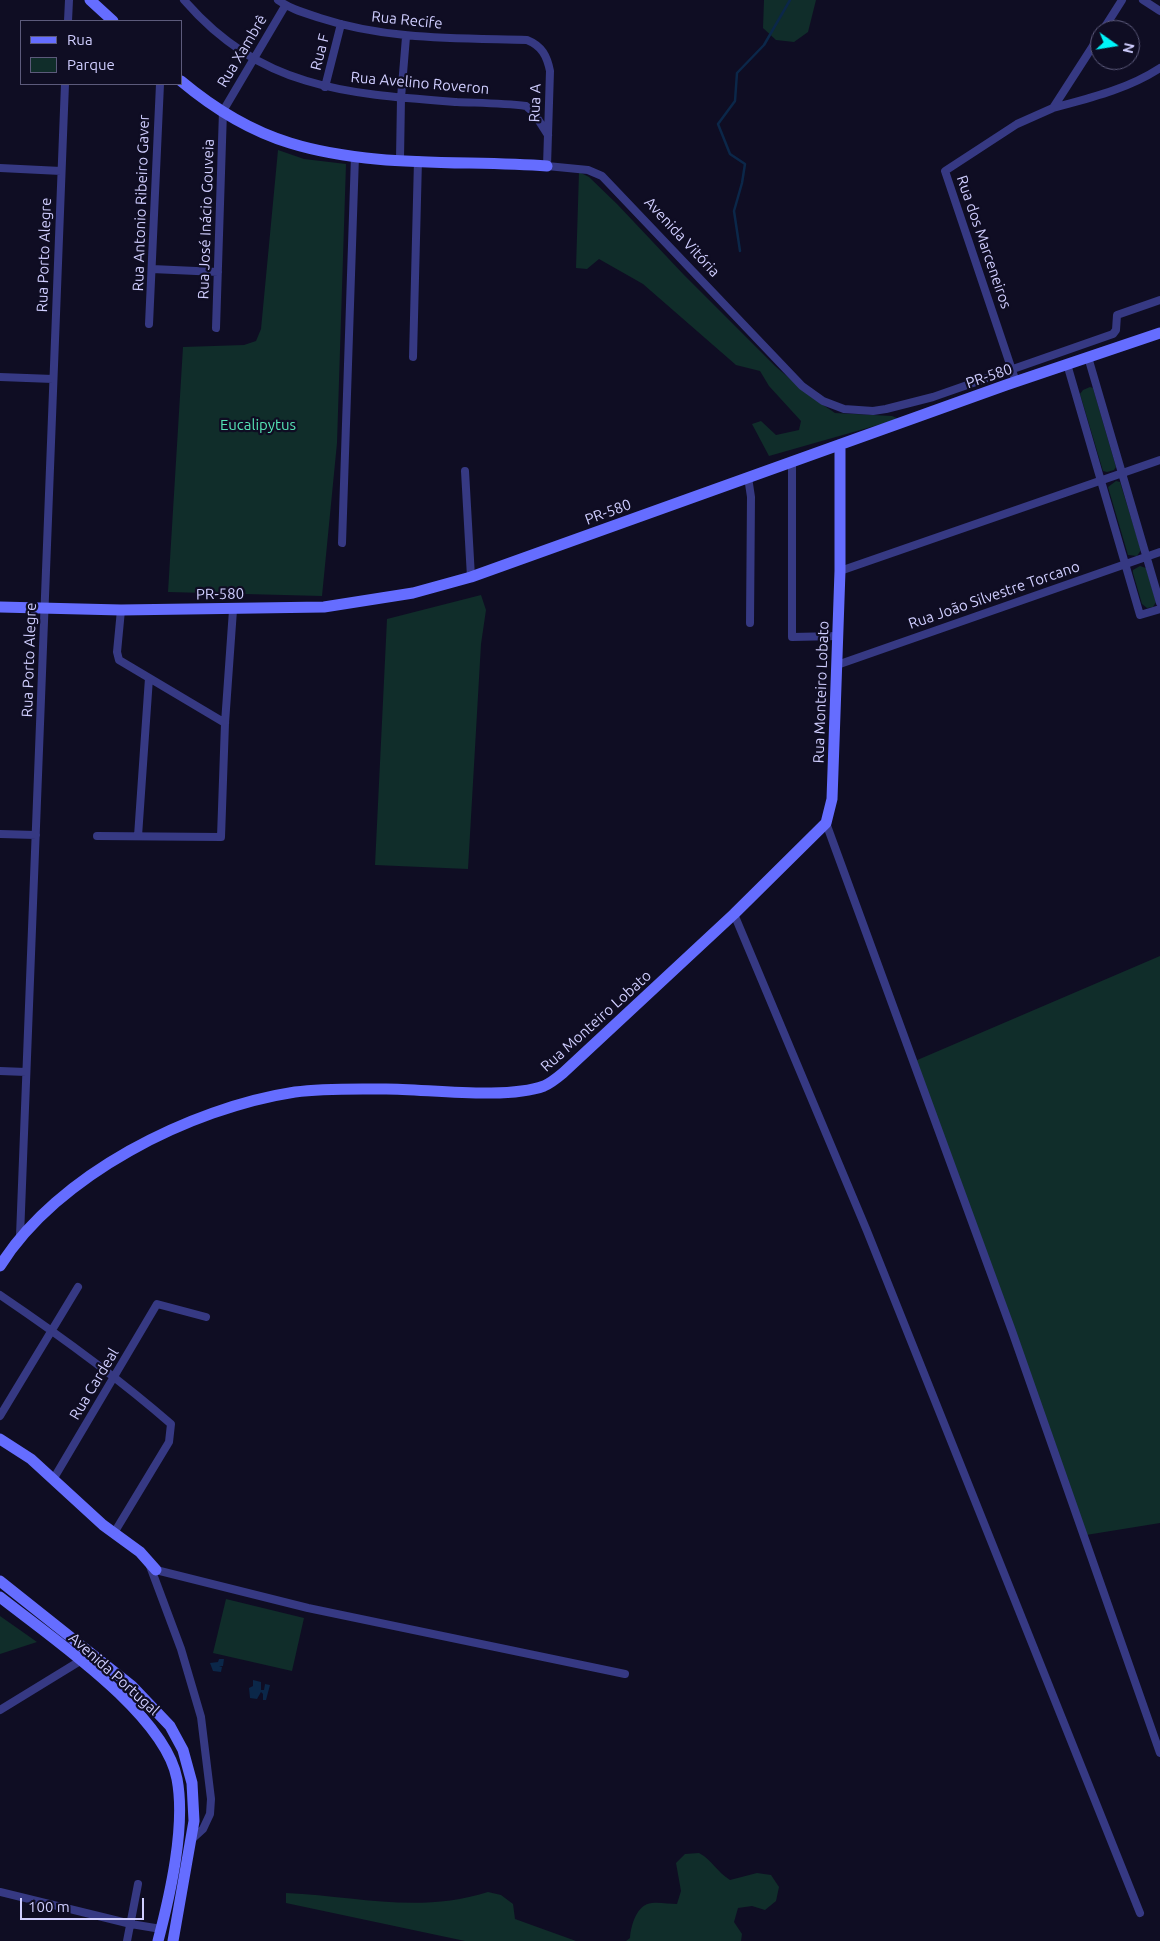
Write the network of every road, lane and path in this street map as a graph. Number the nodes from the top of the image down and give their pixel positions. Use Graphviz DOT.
graph roads {
  1 [pos="68,0"];
  2 [pos="90,0"];
  3 [pos="184,0"];
  4 [pos="278,0"];
  5 [pos="1122,0"];
  6 [pos="1144,0"];
  7 [pos="285,6"];
  8 [pos="1160,11"];
  9 [pos="68,20"];
  10 [pos="112,20"];
  11 [pos="1109,20"];
  12 [pos="341,24"];
  13 [pos="406,37"];
  14 [pos="537,44"];
  15 [pos="1090,51"];
  16 [pos="252,59"];
  17 [pos="1160,68"];
  18 [pos="182,82"];
  19 [pos="65,85"];
  20 [pos="160,85"];
  21 [pos="325,87"];
  22 [pos="400,98"];
  23 [pos="1053,108"];
  24 [pos="223,111"];
  25 [pos="548,135"];
  26 [pos="355,156"];
  27 [pos="400,159"];
  28 [pos="418,160"];
  29 [pos="546,166"];
  30 [pos="0,168"];
  31 [pos="61,171"];
  32 [pos="152,270"];
  33 [pos="218,272"];
  34 [pos="1160,300"];
  35 [pos="149,324"];
  36 [pos="216,328"];
  37 [pos="1160,333"];
  38 [pos="413,357"];
  39 [pos="1088,357"];
  40 [pos="1067,364"];
  41 [pos="1012,369"];
  42 [pos="0,377"];
  43 [pos="53,379"];
  44 [pos="1016,382"];
  45 [pos="840,445"];
  46 [pos="1160,460"];
  47 [pos="792,461"];
  48 [pos="465,471"];
  49 [pos="1122,474"];
  50 [pos="748,477"];
  51 [pos="1102,480"];
  52 [pos="342,542"];
  53 [pos="1160,552"];
  54 [pos="1146,556"];
  55 [pos="1125,564"];
  56 [pos="840,571"];
  57 [pos="471,578"];
  58 [pos="1160,603"];
  59 [pos="0,607"];
  60 [pos="44,608"];
  61 [pos="1160,609"];
  62 [pos="121,610"];
  63 [pos="233,610"];
  64 [pos="750,623"];
  65 [pos="838,636"];
  66 [pos="837,665"];
  67 [pos="149,678"];
  68 [pos="225,723"];
  69 [pos="826,823"];
  70 [pos="0,834"];
  71 [pos="36,835"];
  72 [pos="97,836"];
  73 [pos="138,836"];
  74 [pos="734,914"];
  75 [pos="0,1071"];
  76 [pos="26,1072"];
  77 [pos="20,1236"];
  78 [pos="1,1264"];
  79 [pos="78,1287"];
  80 [pos="0,1295"];
  81 [pos="206,1317"];
  82 [pos="52,1330"];
  83 [pos="114,1377"];
  84 [pos="0,1416"];
  85 [pos="0,1440"];
  86 [pos="54,1478"];
  87 [pos="114,1534"];
  88 [pos="153,1567"];
  89 [pos="0,1581"];
  90 [pos="0,1597"];
  91 [pos="80,1661"];
  92 [pos="625,1674"];
  93 [pos="0,1710"];
  94 [pos="1156,1730"];
  95 [pos="1160,1753"];
  96 [pos="192,1839"];
  97 [pos="138,1884"];
  98 [pos="0,1892"];
  99 [pos="1140,1913"];
  100 [pos="130,1924"];
  101 [pos="161,1929"];
  102 [pos="127,1941"];
  103 [pos="158,1941"];
  104 [pos="173,1941"];
  1 -- 9 [label="street"];
  2 -- 10 [label="main road"];
  3 -- 16 [label="street, Rua Avelino Roveron"];
  4 -- 7 [label="street, Rua Recife"];
  5 -- 11 [label="street"];
  6 -- 8 [label="street"];
  7 -- 12 [label="street, Rua Recife"];
  7 -- 16 [label="street, Rua Xambrê"];
  12 -- 13 [label="street, Rua Recife"];
  12 -- 21 [label="street, Rua F"];
  13 -- 14 [label="street, Rua Recife"];
  13 -- 22 [label="street"];
  14 -- 25 [label="street, Rua A"];
  15 -- 23 [label="street"];
  16 -- 21 [label="street, Rua Avelino Roveron"];
  16 -- 24 [label="street, Rua Xambrê"];
  17 -- 23 [label="street"];
  18 -- 24 [label="main road, Avenida Vitória"];
  19 -- 31 [label="street, Rua Porto Alegre"];
  20 -- 32 [label="street, Rua Antonio Ribeiro Gaver"];
  21 -- 22 [label="street, Rua Avelino Roveron"];
  22 -- 25 [label="street, Rua Avelino Roveron"];
  22 -- 27 [label="street"];
  23 -- 41 [label="street, Rua dos Marceneiros"];
  24 -- 26 [label="main road, Avenida Vitória"];
  24 -- 33 [label="street, Rua José Inácio Gouveia"];
  25 -- 29 [label="street, Rua A"];
  26 -- 27 [label="main road, Avenida Vitória"];
  26 -- 52 [label="street"];
  27 -- 28 [label="main road, Avenida Vitória"];
  28 -- 29 [label="main road, Avenida Vitória"];
  28 -- 38 [label="street"];
  29 -- 41 [label="street, Avenida Vitória"];
  30 -- 31 [label="street"];
  31 -- 43 [label="street, Rua Porto Alegre"];
  32 -- 33 [label="street"];
  32 -- 35 [label="street, Rua Antonio Ribeiro Gaver"];
  33 -- 36 [label="street, Rua José Inácio Gouveia"];
  34 -- 41 [label="street, Avenida Vitória"];
  37 -- 39 [label="main road, PR-580 / PR-580"];
  39 -- 40 [label="main road, PR-580 / PR-580"];
  39 -- 49 [label="street"];
  40 -- 44 [label="main road, PR-580 / PR-580"];
  40 -- 51 [label="street"];
  41 -- 44 [label="street, Rua dos Marceneiros"];
  42 -- 43 [label="street"];
  43 -- 60 [label="street, Rua Porto Alegre"];
  44 -- 45 [label="main road, PR-580 / PR-580"];
  45 -- 47 [label="main road, PR-580 / PR-580"];
  45 -- 56 [label="main road, Rua Monteiro Lobato"];
  46 -- 49 [label="street"];
  47 -- 50 [label="main road, PR-580 / PR-580"];
  47 -- 65 [label="street"];
  48 -- 57 [label="street"];
  49 -- 51 [label="street"];
  49 -- 54 [label="street"];
  50 -- 57 [label="main road, PR-580 / PR-580"];
  50 -- 64 [label="street"];
  51 -- 55 [label="street"];
  51 -- 56 [label="street"];
  53 -- 54 [label="street, Rua João Silvestre Torcano"];
  54 -- 55 [label="street, Rua João Silvestre Torcano"];
  54 -- 58 [label="street"];
  55 -- 61 [label="street"];
  55 -- 66 [label="street, Rua João Silvestre Torcano"];
  56 -- 65 [label="main road, Rua Monteiro Lobato"];
  57 -- 63 [label="main road, PR-580 / PR-580"];
  59 -- 60 [label="main road, PR-580"];
  60 -- 62 [label="main road, PR-580 / PR-580"];
  60 -- 71 [label="street, Rua Porto Alegre"];
  62 -- 63 [label="main road, PR-580 / PR-580"];
  62 -- 67 [label="street"];
  63 -- 68 [label="street"];
  65 -- 66 [label="main road, Rua Monteiro Lobato"];
  66 -- 69 [label="main road, Rua Monteiro Lobato"];
  67 -- 68 [label="street"];
  67 -- 73 [label="street"];
  68 -- 73 [label="street"];
  69 -- 74 [label="main road, Rua Monteiro Lobato"];
  69 -- 94 [label="street"];
  70 -- 71 [label="street"];
  71 -- 76 [label="street, Rua Porto Alegre"];
  72 -- 73 [label="street"];
  74 -- 77 [label="main road, Rua Monteiro Lobato"];
  74 -- 99 [label="street"];
  75 -- 76 [label="street"];
  76 -- 77 [label="street, Rua Porto Alegre"];
  77 -- 78 [label="main road, Rua Monteiro Lobato"];
  79 -- 82 [label="street"];
  80 -- 82 [label="street"];
  81 -- 83 [label="street, Rua Cardeal"];
  82 -- 83 [label="street"];
  82 -- 84 [label="street"];
  83 -- 86 [label="street, Rua Cardeal"];
  83 -- 87 [label="street"];
  85 -- 86 [label="main road"];
  86 -- 87 [label="main road"];
  87 -- 88 [label="main road"];
  88 -- 92 [label="street"];
  88 -- 96 [label="street"];
  89 -- 96 [label="main road"];
  90 -- 91 [label="main road, Avenida Portugal"];
  91 -- 93 [label="street"];
  91 -- 101 [label="main road, Avenida Portugal"];
  94 -- 95 [label="street"];
  96 -- 104 [label="main road"];
  97 -- 100 [label="street"];
  98 -- 100 [label="street"];
  100 -- 101 [label="street"];
  100 -- 102 [label="street"];
  101 -- 103 [label="main road, Avenida Portugal"];
}
